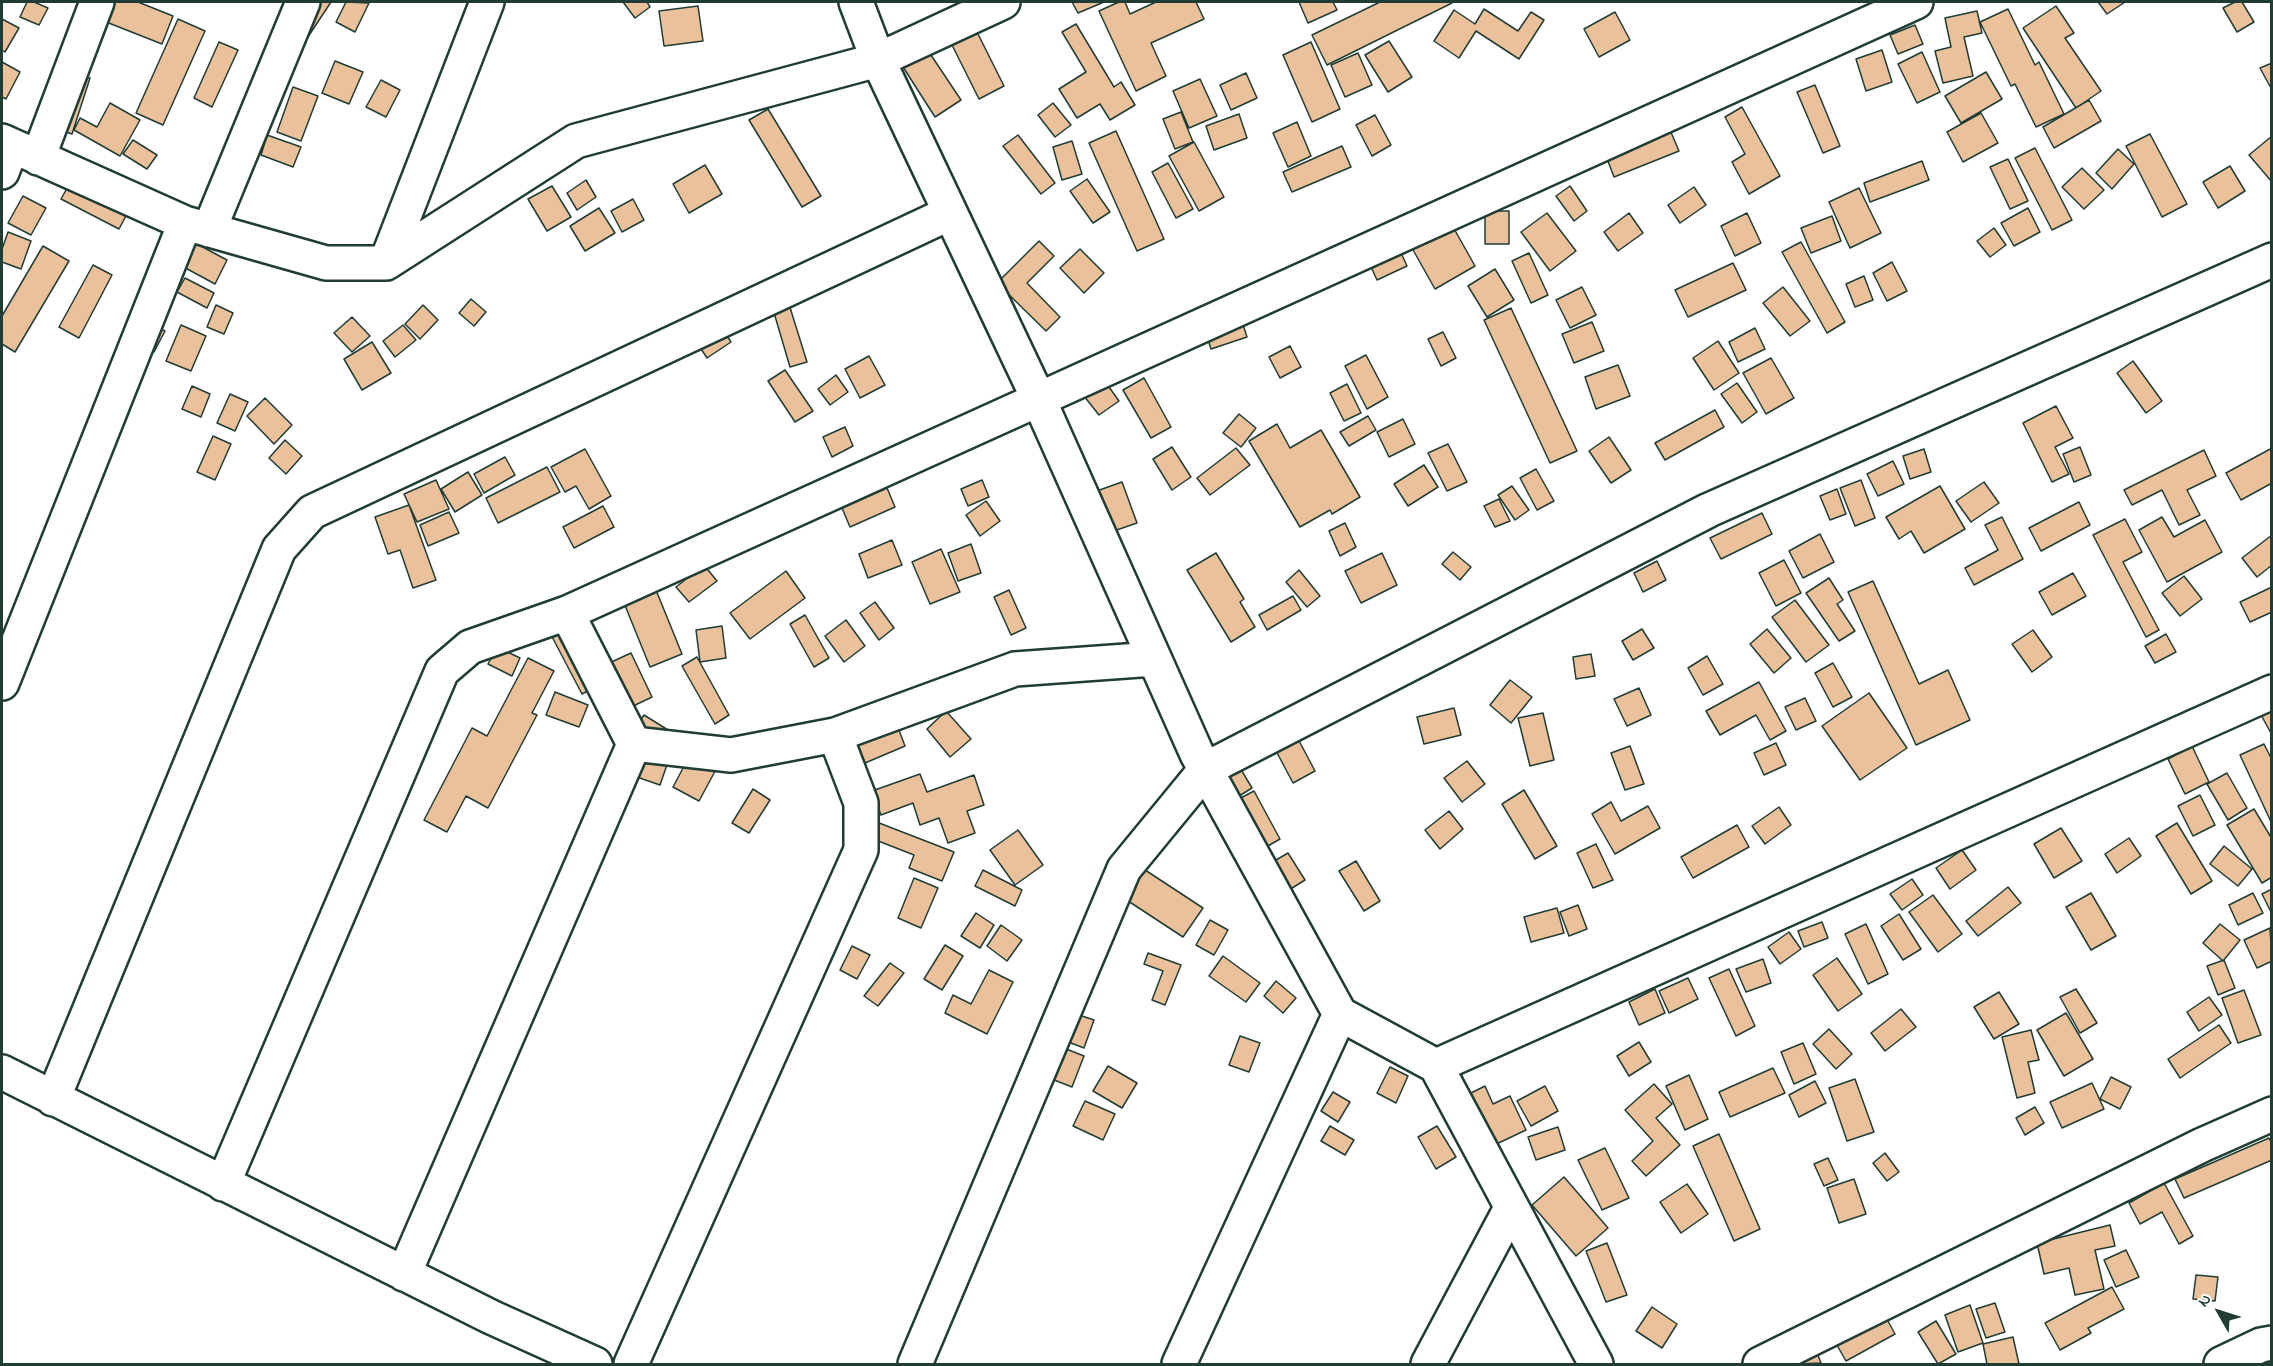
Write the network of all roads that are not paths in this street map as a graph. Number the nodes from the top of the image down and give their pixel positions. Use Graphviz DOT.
graph roads {
  1 [pos="97,2"];
  2 [pos="303,2"];
  3 [pos="488,2"];
  4 [pos="855,2"];
  5 [pos="1003,2"];
  6 [pos="1916,2"];
  7 [pos="878,60"];
  8 [pos="13,154"];
  9 [pos="951,213"];
  10 [pos="197,226"];
  11 [pos="2271,260"];
  12 [pos="386,263"];
  13 [pos="1039,400"];
  14 [pos="567,613"];
  15 [pos="1154,659"];
  16 [pos="2,683"];
  17 [pos="2271,692"];
  18 [pos="835,735"];
  19 [pos="634,744"];
  20 [pos="1206,769"];
  21 [pos="1340,1014"];
  22 [pos="1436,1066"];
  23 [pos="2,1072"];
  24 [pos="52,1099"];
  25 [pos="2271,1114"];
  26 [pos="223,1185"];
  27 [pos="1511,1208"];
  28 [pos="404,1274"];
  29 [pos="2271,1343"];
  30 [pos="595,1365"];
  31 [pos="631,1365"];
  32 [pos="915,1365"];
  33 [pos="1179,1365"];
  34 [pos="1428,1365"];
  35 [pos="1596,1365"];
  36 [pos="1760,1365"];
  37 [pos="2221,1365"];
  1 -- 8 [label="street"];
  2 -- 10 [label="street"];
  3 -- 12 [label="street"];
  4 -- 7 [label="street"];
  5 -- 7 [label="street"];
  6 -- 13 [label="street"];
  7 -- 9 [label="street"];
  7 -- 12 [label="street"];
  8 -- 10 [label="street"];
  9 -- 13 [label="street"];
  9 -- 24 [label="street"];
  10 -- 12 [label="street"];
  10 -- 16 [label="street"];
  11 -- 20 [label="street"];
  13 -- 14 [label="street"];
  13 -- 15 [label="street"];
  14 -- 19 [label="street"];
  14 -- 26 [label="street"];
  15 -- 18 [label="street"];
  15 -- 20 [label="street"];
  17 -- 22 [label="street"];
  18 -- 19 [label="street"];
  18 -- 31 [label="street"];
  19 -- 28 [label="street"];
  20 -- 21 [label="street"];
  20 -- 32 [label="street"];
  21 -- 22 [label="street"];
  21 -- 33 [label="street"];
  22 -- 27 [label="street"];
  23 -- 24 [label="street"];
  24 -- 26 [label="street"];
  25 -- 36 [label="street"];
  26 -- 28 [label="street"];
  27 -- 34 [label="street"];
  27 -- 35 [label="street"];
  28 -- 30 [label="street"];
  29 -- 37 [label="street"];
}
